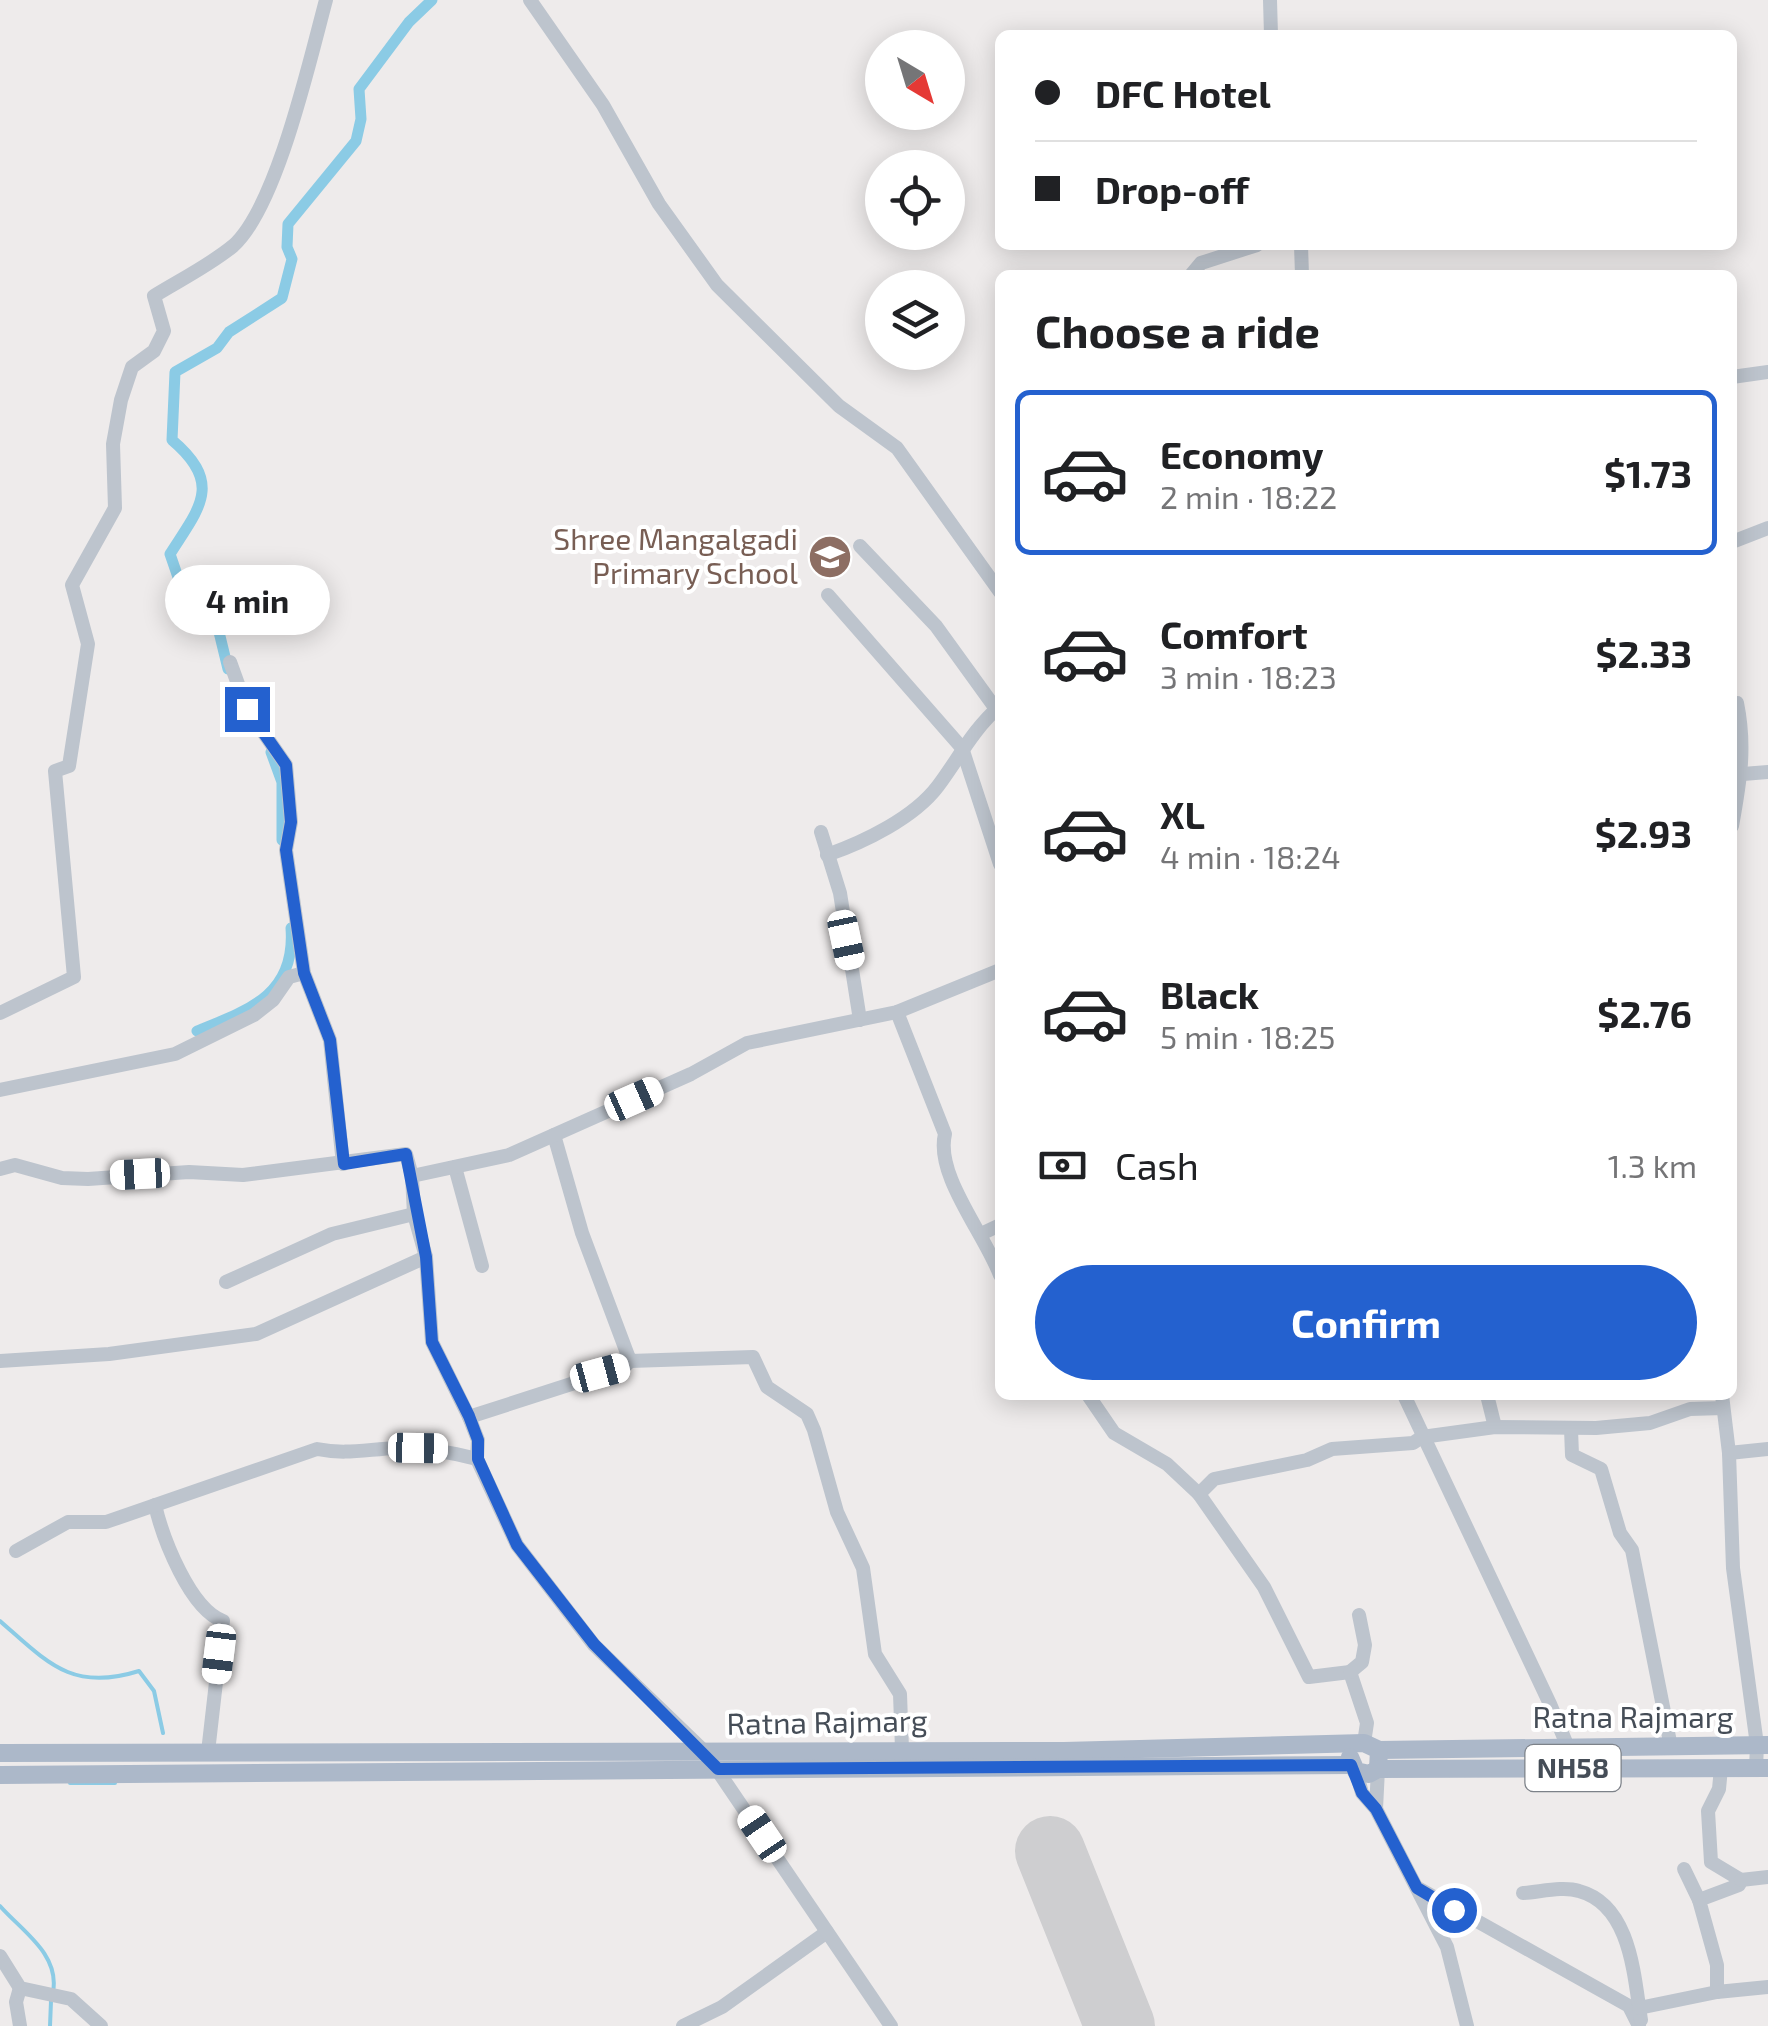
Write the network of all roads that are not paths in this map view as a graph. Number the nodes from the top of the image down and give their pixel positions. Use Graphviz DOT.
graph roads {
  1 [pos="326,0"];
  2 [pos="530,0"];
  3 [pos="1270,0"];
  4 [pos="1271,30"];
  5 [pos="1241,250"];
  6 [pos="1195,270"];
  7 [pos="1768,372"];
  8 [pos="1737,376"];
  9 [pos="1768,528"];
  10 [pos="1737,540"];
  11 [pos="860,546"];
  12 [pos="995,585"];
  13 [pos="828,594"];
  14 [pos="230,662"];
  15 [pos="995,703"];
  16 [pos="1737,703"];
  17 [pos="995,710"];
  18 [pos="962,748"];
  19 [pos="1768,772"];
  20 [pos="1744,774"];
  21 [pos="1737,804"];
  22 [pos="821,832"];
  23 [pos="995,849"];
  24 [pos="827,856"];
  25 [pos="995,972"];
  26 [pos="304,973"];
  27 [pos="897,1012"];
  28 [pos="0,1013"];
  29 [pos="860,1020"];
  30 [pos="0,1090"];
  31 [pos="554,1135"];
  32 [pos="344,1164"];
  33 [pos="455,1167"];
  34 [pos="0,1168"];
  35 [pos="412,1176"];
  36 [pos="414,1214"];
  37 [pos="995,1227"];
  38 [pos="983,1233"];
  39 [pos="426,1257"];
  40 [pos="995,1263"];
  41 [pos="482,1266"];
  42 [pos="226,1282"];
  43 [pos="630,1361"];
  44 [pos="0,1362"];
  45 [pos="1091,1400"];
  46 [pos="1406,1400"];
  47 [pos="1488,1400"];
  48 [pos="1723,1402"];
  49 [pos="469,1416"];
  50 [pos="1495,1428"];
  51 [pos="1571,1429"];
  52 [pos="1422,1436"];
  53 [pos="1768,1449"];
  54 [pos="1729,1453"];
  55 [pos="478,1459"];
  56 [pos="1199,1494"];
  57 [pos="155,1505"];
  58 [pos="16,1551"];
  59 [pos="1359,1615"];
  60 [pos="1350,1672"];
  61 [pos="1567,1745"];
  62 [pos="1762,1745"];
  63 [pos="1671,1747"];
  64 [pos="902,1749"];
  65 [pos="208,1752"];
  66 [pos="705,1752"];
  67 [pos="0,1753"];
  68 [pos="1364,1757"];
  69 [pos="1567,1768"];
  70 [pos="1722,1768"];
  71 [pos="1762,1768"];
  72 [pos="718,1769"];
  73 [pos="0,1775"];
  74 [pos="1376,1809"];
  75 [pos="1684,1869"];
  76 [pos="1741,1880"];
  77 [pos="1766,1884"];
  78 [pos="1417,1888"];
  79 [pos="1523,1893"];
  80 [pos="1699,1900"];
  81 [pos="828,1932"];
  82 [pos="0,1956"];
  83 [pos="1768,1987"];
  84 [pos="20,1988"];
  85 [pos="1718,1992"];
  86 [pos="722,2008"];
  87 [pos="1639,2008"];
  88 [pos="20,2026"];
  89 [pos="101,2026"];
  90 [pos="683,2026"];
  91 [pos="727,2026"];
  92 [pos="891,2026"];
  93 [pos="1467,2026"];
  94 [pos="1641,2026"];
  1 -- 28 [label="street"];
  2 -- 12 [label="street"];
  3 -- 4 [label="street"];
  5 -- 6 [label="street"];
  7 -- 8 [label="street"];
  9 -- 10 [label="street"];
  11 -- 15 [label="street"];
  13 -- 18 [label="street"];
  14 -- 26 [label="street"];
  16 -- 20 [label="street"];
  17 -- 18 [label="street"];
  18 -- 23 [label="street"];
  18 -- 24 [label="street"];
  19 -- 20 [label="street"];
  20 -- 21 [label="street"];
  22 -- 24 [label="street"];
  24 -- 29 [label="street"];
  25 -- 27 [label="street"];
  26 -- 30 [label="street"];
  26 -- 32 [label="street"];
  27 -- 29 [label="street"];
  27 -- 38 [label="street"];
  29 -- 31 [label="street"];
  31 -- 33 [label="street"];
  31 -- 43 [label="street"];
  32 -- 34 [label="street"];
  32 -- 35 [label="street"];
  33 -- 35 [label="street"];
  33 -- 41 [label="street"];
  35 -- 36 [label="street"];
  36 -- 39 [label="street"];
  36 -- 42 [label="street"];
  37 -- 38 [label="street"];
  38 -- 40 [label="street"];
  39 -- 44 [label="street"];
  39 -- 49 [label="street"];
  43 -- 49 [label="street"];
  43 -- 64 [label="street"];
  45 -- 56 [label="street"];
  46 -- 52 [label="street"];
  47 -- 50 [label="street"];
  48 -- 51 [label="street"];
  48 -- 54 [label="street"];
  49 -- 55 [label="street"];
  50 -- 51 [label="street"];
  50 -- 52 [label="street"];
  51 -- 63 [label="street"];
  52 -- 56 [label="street"];
  52 -- 61 [label="street"];
  53 -- 54 [label="street"];
  54 -- 62 [label="street"];
  55 -- 57 [label="street"];
  55 -- 66 [label="street"];
  56 -- 60 [label="street"];
  57 -- 58 [label="street"];
  57 -- 65 [label="street"];
  59 -- 60 [label="street"];
  60 -- 68 [label="street"];
  61 -- 63 [label="main road, Ratna Rajmarg / NH58"];
  61 -- 68 [label="main road, Ratna Rajmarg / NH58"];
  61 -- 69 [label="street"];
  62 -- 63 [label="main road, Ratna Rajmarg / NH58"];
  62 -- 71 [label="street"];
  64 -- 66 [label="main road, Ratna Rajmarg / NH58"];
  64 -- 68 [label="main road, Ratna Rajmarg / NH58"];
  65 -- 66 [label="main road, Ratna Rajmarg / NH58"];
  65 -- 67 [label="main road, Ratna Rajmarg / NH58"];
  66 -- 72 [label="street"];
  68 -- 69 [label="main road, Ratna Rajmarg / NH58"];
  68 -- 72 [label="main road, Ratna Rajmarg / NH58"];
  68 -- 74 [label="street"];
  68 -- 74 [label="street"];
  69 -- 70 [label="main road, Ratna Rajmarg / NH58"];
  70 -- 71 [label="main road, Ratna Rajmarg / NH58"];
  70 -- 76 [label="street"];
  72 -- 73 [label="main road, Ratna Rajmarg / NH58"];
  72 -- 81 [label="street"];
  74 -- 78 [label="street"];
  75 -- 80 [label="street"];
  76 -- 77 [label="street"];
  76 -- 80 [label="street"];
  78 -- 93 [label="street"];
  78 -- 94 [label="street"];
  79 -- 87 [label="street"];
  80 -- 85 [label="street"];
  81 -- 86 [label="street"];
  81 -- 92 [label="street"];
  82 -- 84 [label="street"];
  83 -- 85 [label="street"];
  84 -- 88 [label="street"];
  84 -- 89 [label="street"];
  85 -- 87 [label="street"];
  86 -- 90 [label="street"];
  86 -- 91 [label="street"];
  87 -- 94 [label="street"];
}
